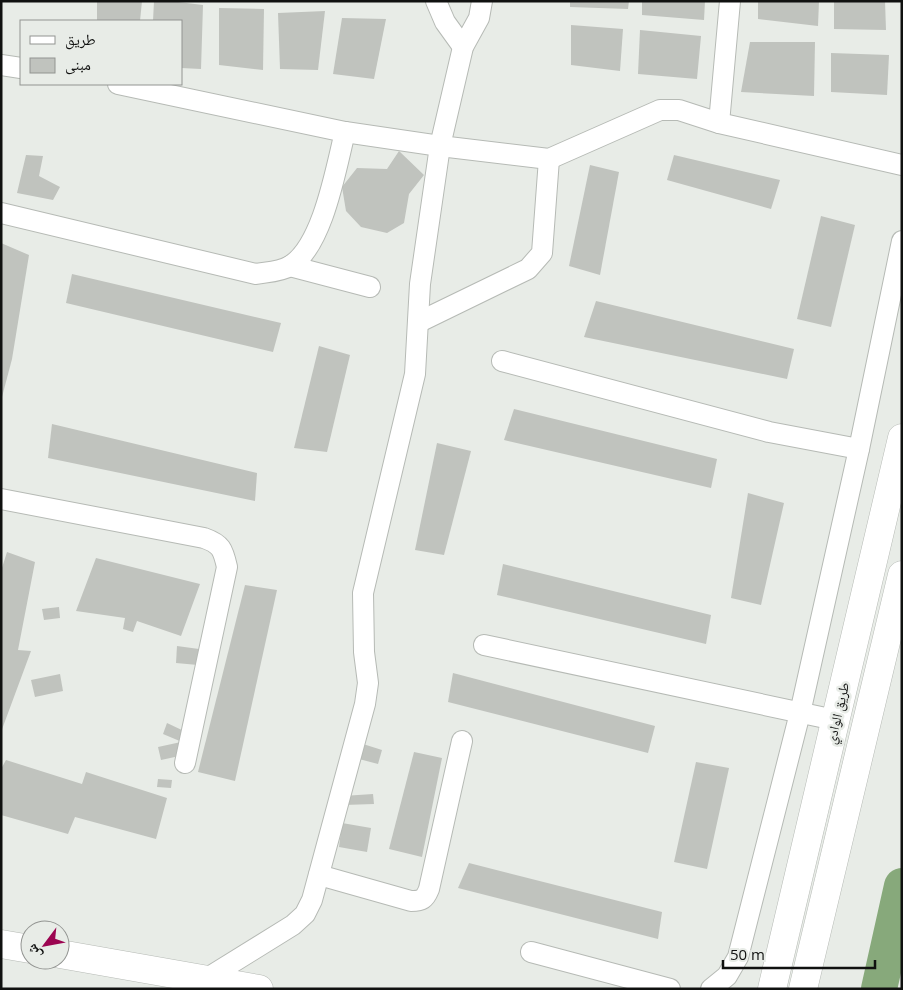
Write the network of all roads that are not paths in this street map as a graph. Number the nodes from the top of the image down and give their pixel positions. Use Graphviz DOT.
graph roads {
  1 [pos="436,1"];
  2 [pos="482,1"];
  3 [pos="730,1"];
  4 [pos="463,47"];
  5 [pos="1,65"];
  6 [pos="20,68"];
  7 [pos="123,85"];
  8 [pos="719,122"];
  9 [pos="345,132"];
  10 [pos="440,146"];
  11 [pos="549,159"];
  12 [pos="902,165"];
  13 [pos="1,213"];
  14 [pos="902,241"];
  15 [pos="290,266"];
  16 [pos="370,287"];
  17 [pos="419,322"];
  18 [pos="502,361"];
  19 [pos="859,449"];
  20 [pos="900,452"];
  21 [pos="1,499"];
  22 [pos="902,575"];
  23 [pos="484,645"];
  24 [pos="800,713"];
  25 [pos="835,720"];
  26 [pos="462,741"];
  27 [pos="185,763"];
  28 [pos="319,875"];
  29 [pos="1,944"];
  30 [pos="20,947"];
  31 [pos="531,952"];
  32 [pos="70,956"];
  33 [pos="198,984"];
  34 [pos="771,987"];
  35 [pos="258,989"];
  36 [pos="670,989"];
  37 [pos="711,989"];
  38 [pos="803,989"];
  1 -- 4 [label="street"];
  2 -- 4 [label="street"];
  3 -- 8 [label="street"];
  4 -- 10 [label="street"];
  5 -- 6 [label="street"];
  7 -- 9 [label="street"];
  8 -- 11 [label="street"];
  8 -- 12 [label="street"];
  9 -- 10 [label="street"];
  9 -- 15 [label="street"];
  10 -- 11 [label="street"];
  10 -- 17 [label="street"];
  11 -- 17 [label="street"];
  13 -- 15 [label="street"];
  14 -- 19 [label="street"];
  15 -- 16 [label="street"];
  17 -- 28 [label="street"];
  18 -- 19 [label="street"];
  19 -- 24 [label="street"];
  20 -- 25 [label="main road, طريق الوادي"];
  21 -- 27 [label="street"];
  22 -- 38 [label="main road"];
  23 -- 24 [label="street"];
  24 -- 25 [label="street"];
  24 -- 37 [label="street"];
  25 -- 34 [label="main road, طريق الوادي"];
  26 -- 28 [label="street"];
  28 -- 33 [label="street"];
  29 -- 30 [label="main road"];
  31 -- 36 [label="street"];
  32 -- 33 [label="main road"];
  33 -- 35 [label="main road"];
}
